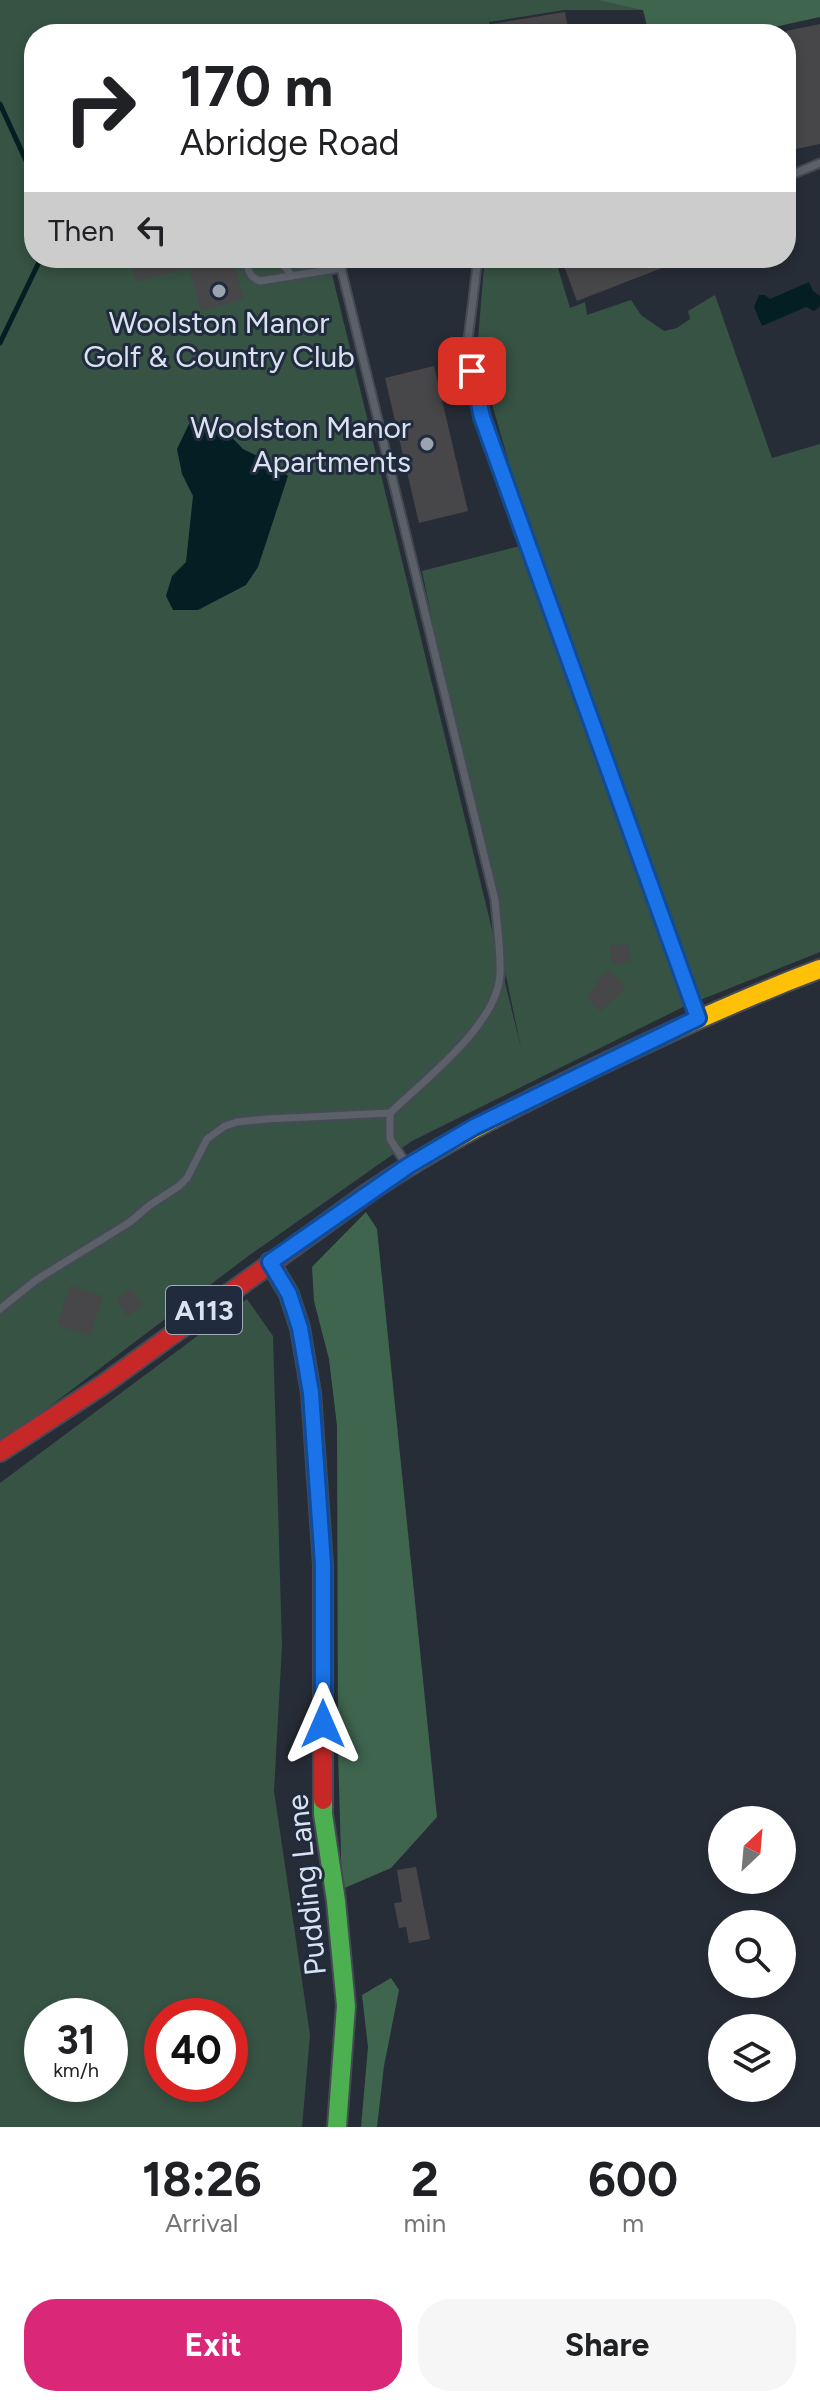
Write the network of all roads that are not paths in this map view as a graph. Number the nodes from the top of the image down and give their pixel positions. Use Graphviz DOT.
graph roads {
  1 [pos="820,163"];
  2 [pos="796,173"];
  3 [pos="248,268"];
  4 [pos="286,268"];
  5 [pos="341,268"];
  6 [pos="477,268"];
  7 [pos="292,276"];
  8 [pos="820,969"];
  9 [pos="698,1018"];
  10 [pos="390,1113"];
  11 [pos="408,1166"];
  12 [pos="270,1262"];
  13 [pos="0,1309"];
  14 [pos="0,1452"];
  15 [pos="337,2127"];
  1 -- 2 [label="lane"];
  3 -- 7 [label="lane"];
  4 -- 7 [label="lane"];
  5 -- 7 [label="lane"];
  5 -- 10 [label="lane"];
  6 -- 9 [label="lane"];
  8 -- 9 [label="main road, A113"];
  9 -- 11 [label="main road, A113"];
  10 -- 11 [label="lane"];
  10 -- 13 [label="lane"];
  11 -- 12 [label="main road, A113"];
  12 -- 14 [label="main road, A113"];
  12 -- 15 [label="main road, Pudding Lane"];
}
